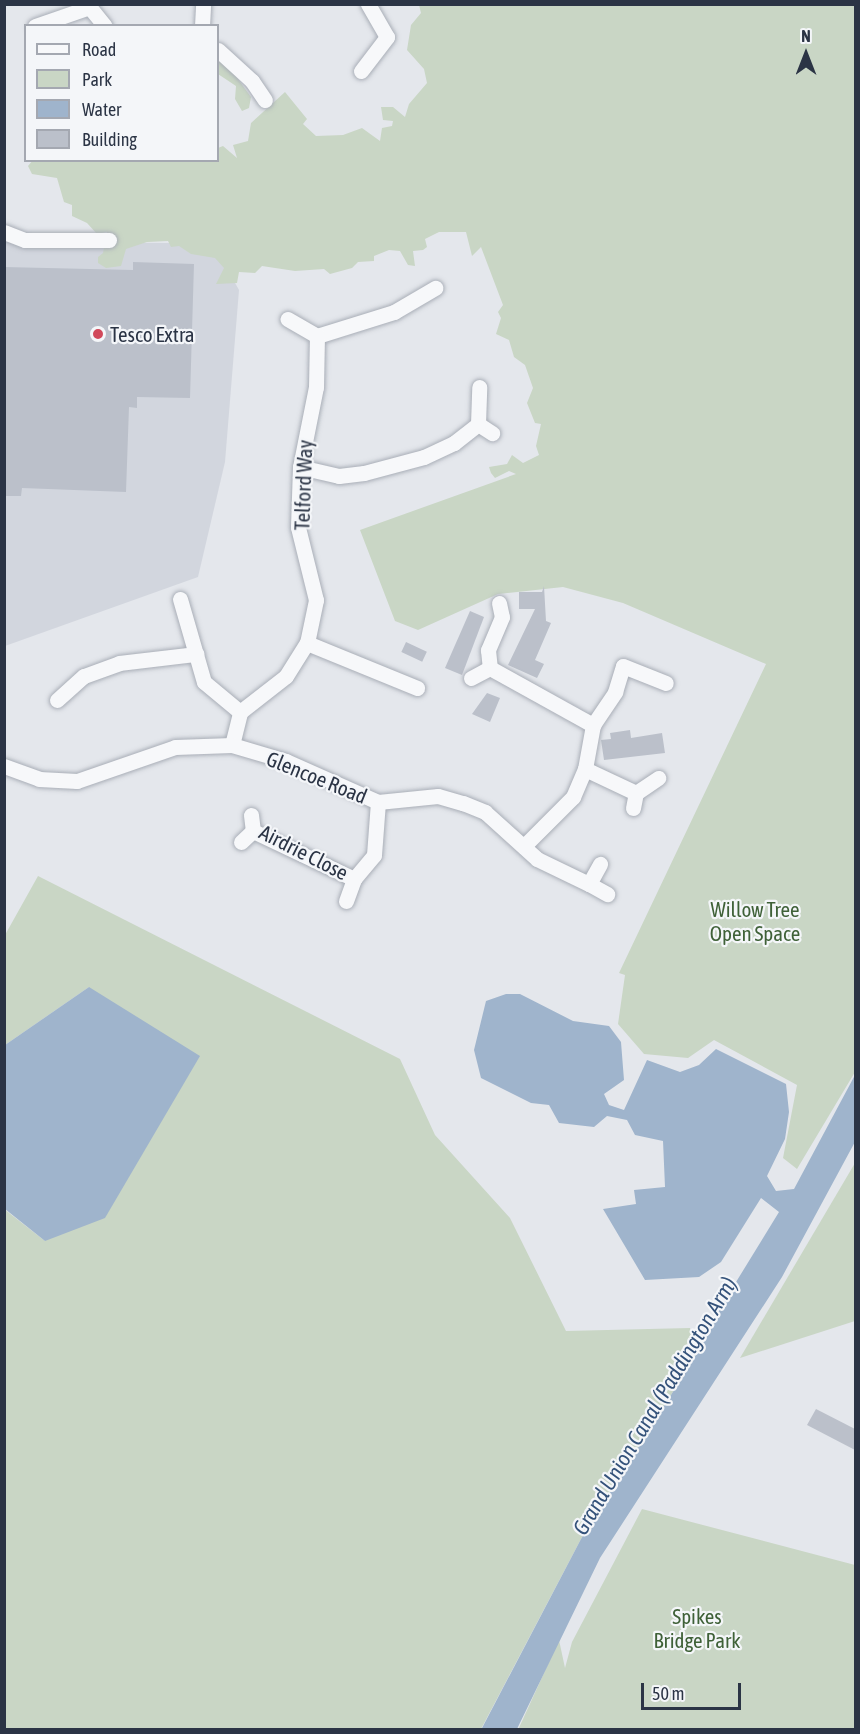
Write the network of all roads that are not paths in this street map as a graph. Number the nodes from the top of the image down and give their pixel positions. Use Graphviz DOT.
graph roads {
  1 [pos="203,4"];
  2 [pos="368,4"];
  3 [pos="87,6"];
  4 [pos="33,24"];
  5 [pos="103,24"];
  6 [pos="201,24"];
  7 [pos="219,51"];
  8 [pos="361,71"];
  9 [pos="265,100"];
  10 [pos="4,232"];
  11 [pos="109,240"];
  12 [pos="435,288"];
  13 [pos="287,319"];
  14 [pos="317,336"];
  15 [pos="479,387"];
  16 [pos="478,424"];
  17 [pos="492,433"];
  18 [pos="300,467"];
  19 [pos="180,599"];
  20 [pos="500,603"];
  21 [pos="307,643"];
  22 [pos="196,654"];
  23 [pos="490,668"];
  24 [pos="471,678"];
  25 [pos="666,683"];
  26 [pos="417,688"];
  27 [pos="57,700"];
  28 [pos="240,712"];
  29 [pos="593,725"];
  30 [pos="232,745"];
  31 [pos="4,766"];
  32 [pos="585,770"];
  33 [pos="658,778"];
  34 [pos="636,793"];
  35 [pos="378,801"];
  36 [pos="633,808"];
  37 [pos="241,842"];
  38 [pos="525,845"];
  39 [pos="600,864"];
  40 [pos="354,879"];
  41 [pos="590,884"];
  42 [pos="607,894"];
  43 [pos="346,901"];
  1 -- 6 [label="street"];
  2 -- 8 [label="street"];
  3 -- 4 [label="street"];
  3 -- 5 [label="street"];
  7 -- 9 [label="street"];
  10 -- 11 [label="street"];
  12 -- 14 [label="street"];
  13 -- 14 [label="street"];
  14 -- 18 [label="street, Telford Way"];
  15 -- 16 [label="street"];
  16 -- 17 [label="street"];
  16 -- 18 [label="street"];
  18 -- 21 [label="street, Telford Way"];
  19 -- 22 [label="street"];
  20 -- 23 [label="street"];
  21 -- 26 [label="street"];
  21 -- 28 [label="street, Telford Way"];
  22 -- 27 [label="street"];
  22 -- 28 [label="street"];
  23 -- 24 [label="street"];
  23 -- 29 [label="street"];
  25 -- 29 [label="street"];
  28 -- 30 [label="street"];
  29 -- 32 [label="street"];
  30 -- 31 [label="street, Glencoe Road"];
  30 -- 35 [label="street, Glencoe Road"];
  32 -- 34 [label="street"];
  32 -- 38 [label="street"];
  33 -- 34 [label="street"];
  34 -- 36 [label="street"];
  35 -- 38 [label="street, Glencoe Road"];
  35 -- 40 [label="street, Airdrie Close"];
  37 -- 40 [label="street, Airdrie Close"];
  38 -- 41 [label="street, Glencoe Road"];
  39 -- 41 [label="street"];
  40 -- 43 [label="street"];
  41 -- 42 [label="street, Glencoe Road"];
}
